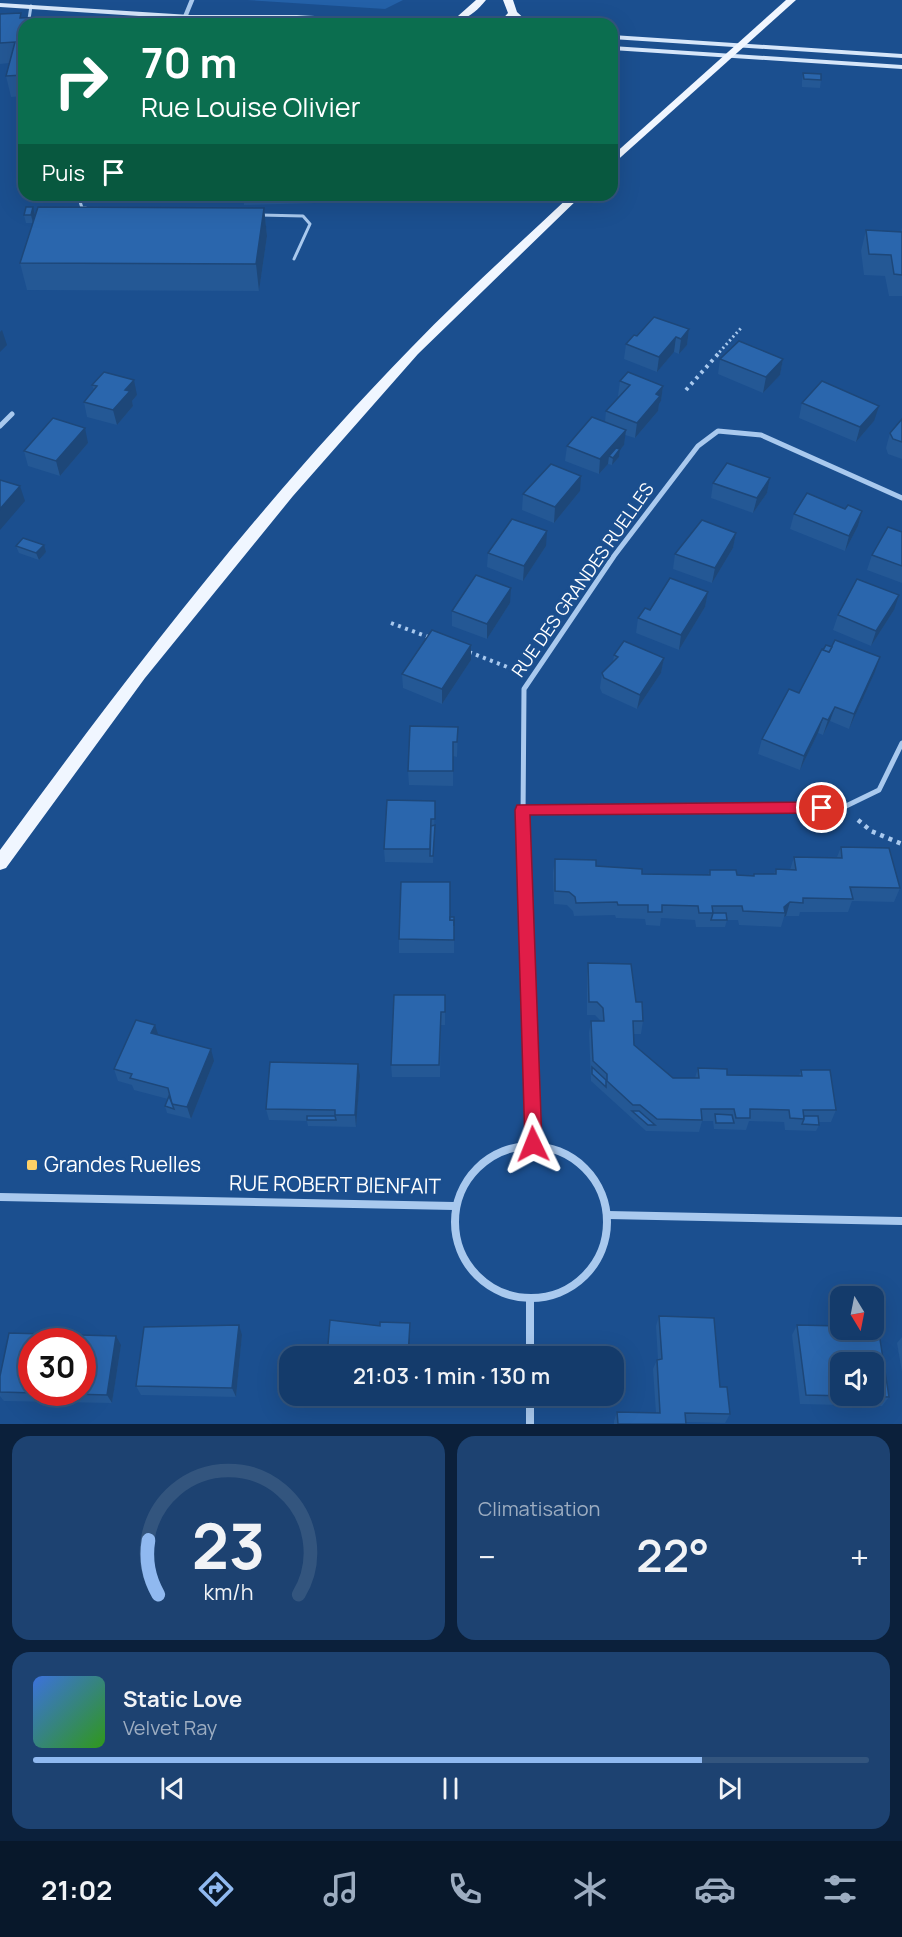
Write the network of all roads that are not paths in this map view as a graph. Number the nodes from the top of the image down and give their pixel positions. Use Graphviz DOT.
graph roads {
  1 [pos="192,0"];
  2 [pos="481,0"];
  3 [pos="508,0"];
  4 [pos="780,0"];
  5 [pos="790,0"];
  6 [pos="0,4"];
  7 [pos="31,6"];
  8 [pos="779,11"];
  9 [pos="472,12"];
  10 [pos="513,13"];
  11 [pos="185,17"];
  12 [pos="29,18"];
  13 [pos="192,18"];
  14 [pos="312,18"];
  15 [pos="461,18"];
  16 [pos="472,18"];
  17 [pos="508,18"];
  18 [pos="518,18"];
  19 [pos="618,37"];
  20 [pos="618,48"];
  21 [pos="902,56"];
  22 [pos="902,67"];
  23 [pos="618,157"];
  24 [pos="80,201"];
  25 [pos="571,201"];
  26 [pos="94,208"];
  27 [pos="256,214"];
  28 [pos="294,259"];
  29 [pos="12,414"];
  30 [pos="0,426"];
  31 [pos="902,498"];
  32 [pos="902,743"];
  33 [pos="522,810"];
  34 [pos="0,863"];
  35 [pos="533,1144"];
  36 [pos="0,1197"];
  37 [pos="454,1206"];
  38 [pos="608,1215"];
  39 [pos="902,1221"];
  40 [pos="530,1300"];
  41 [pos="530,1346"];
  42 [pos="530,1406"];
  43 [pos="531,1424"];
  1 -- 11 [label="street"];
  2 -- 9 [label="main road"];
  3 -- 10 [label="main road"];
  4 -- 8 [label="main road"];
  5 -- 8 [label="main road"];
  6 -- 7 [label="main road"];
  7 -- 11 [label="main road"];
  7 -- 12 [label="lane"];
  8 -- 23 [label="main road"];
  9 -- 15 [label="main road"];
  9 -- 16 [label="main road"];
  10 -- 17 [label="main road"];
  10 -- 18 [label="main road"];
  11 -- 13 [label="main road"];
  11 -- 14 [label="main road"];
  19 -- 21 [label="main road"];
  20 -- 22 [label="main road"];
  24 -- 26 [label="lane"];
  25 -- 34 [label="main road"];
  27 -- 28 [label="lane"];
  29 -- 30 [label="street"];
  31 -- 33 [label="street, RUE DES GRANDES RUELLES"];
  32 -- 33 [label="street"];
  33 -- 35 [label="street, RUE DES GRANDES RUELLES"];
  35 -- 37 [label="street"];
  35 -- 38 [label="street"];
  36 -- 37 [label="street, RUE ROBERT BIENFAIT"];
  37 -- 40 [label="street"];
  38 -- 39 [label="street"];
  38 -- 40 [label="street"];
  40 -- 41 [label="street"];
  42 -- 43 [label="street"];
}
